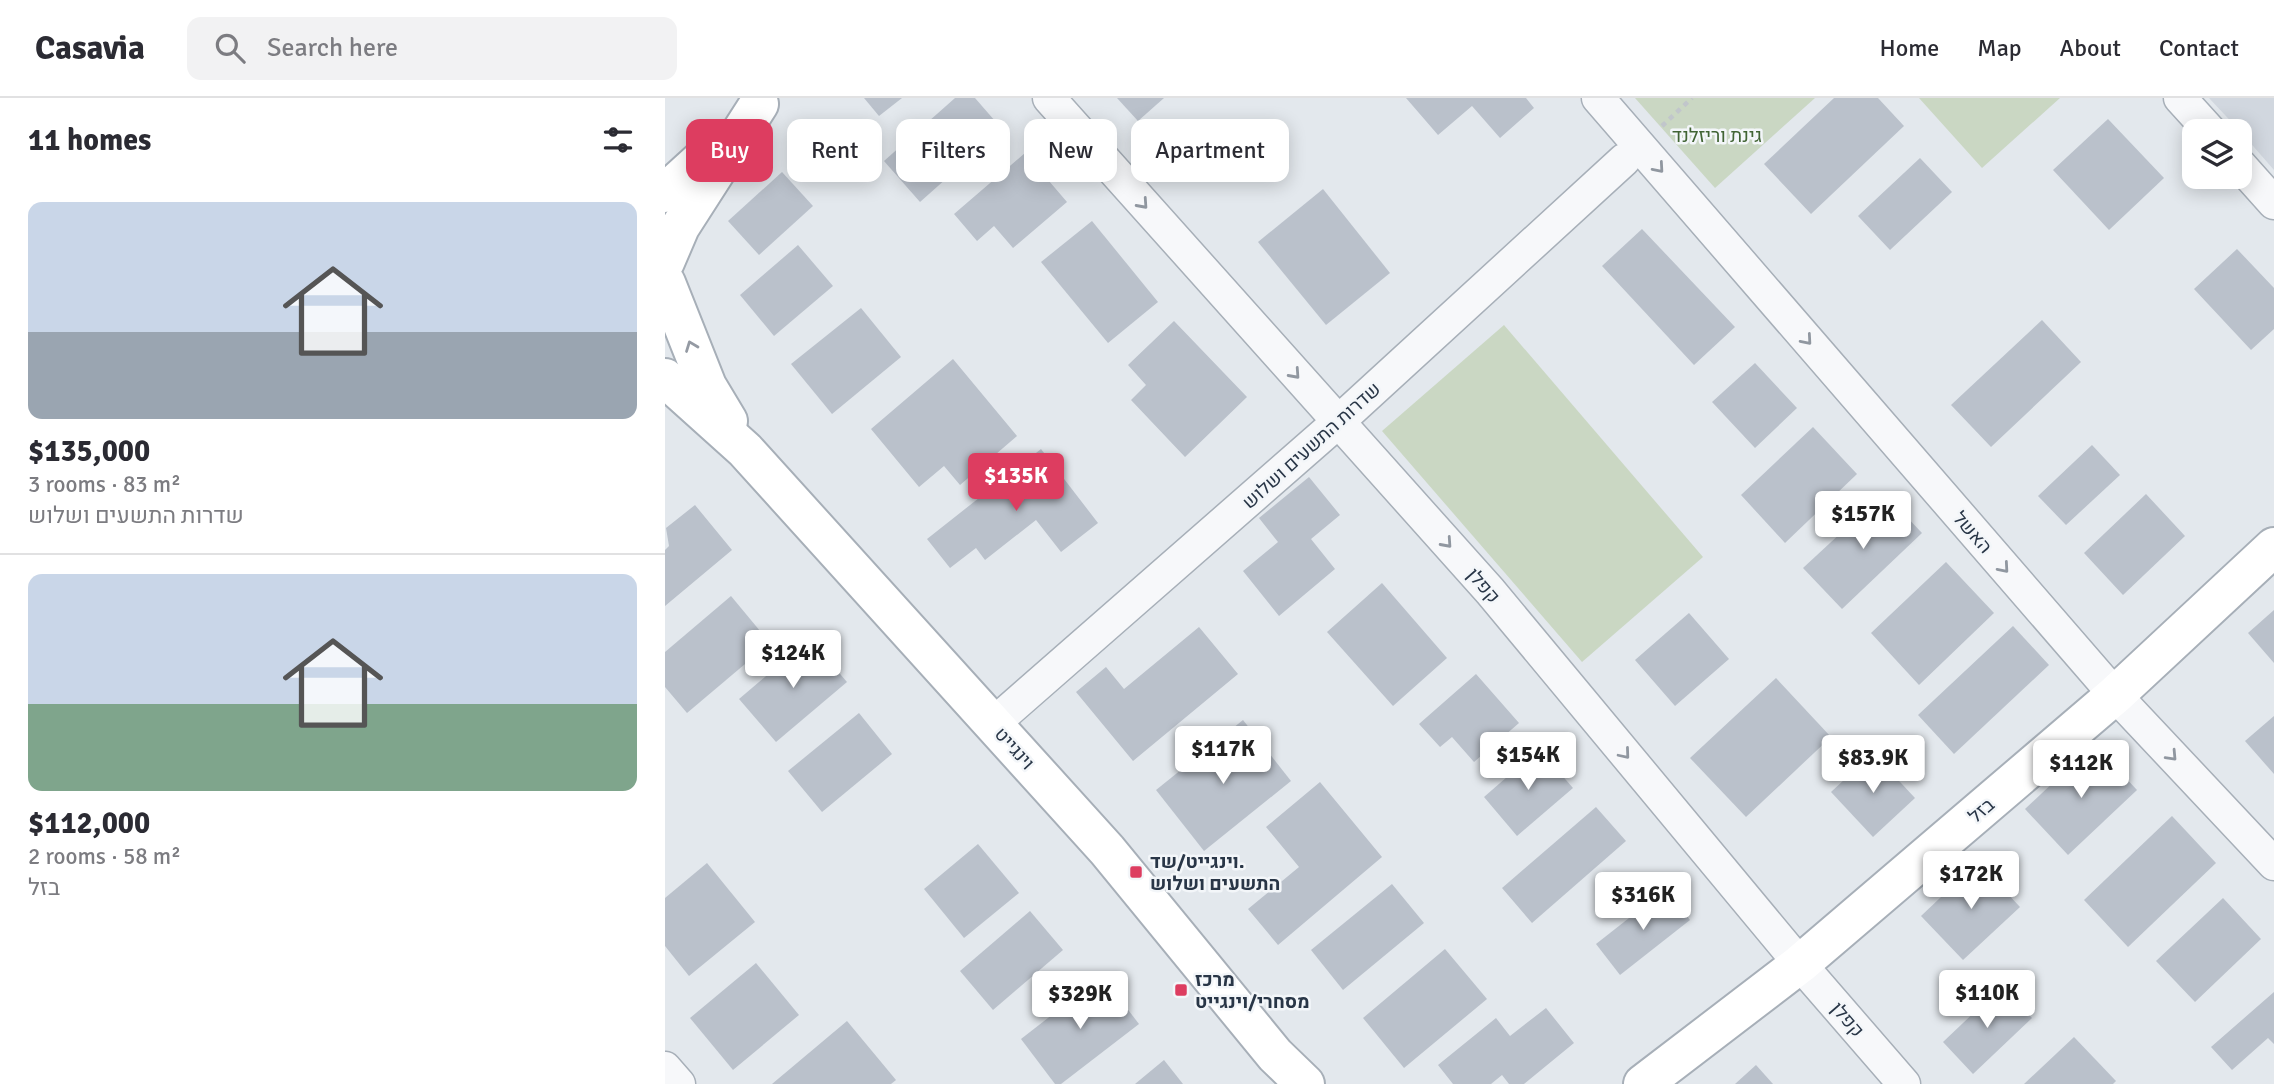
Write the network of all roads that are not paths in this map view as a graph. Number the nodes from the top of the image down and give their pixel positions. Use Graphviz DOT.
graph roads {
  1 [pos="1049,98"];
  2 [pos="1598,98"];
  3 [pos="2180,98"];
  4 [pos="762,101"];
  5 [pos="2199,119"];
  6 [pos="1632,153"];
  7 [pos="2252,178"];
  8 [pos="665,193"];
  9 [pos="2274,203"];
  10 [pos="665,274"];
  11 [pos="665,378"];
  12 [pos="1338,422"];
  13 [pos="745,450"];
  14 [pos="2274,547"];
  15 [pos="2115,695"];
  16 [pos="993,724"];
  17 [pos="2274,864"];
  18 [pos="1800,964"];
  19 [pos="665,1068"];
  20 [pos="1283,1070"];
  21 [pos="679,1084"];
  22 [pos="1305,1084"];
  23 [pos="1643,1084"];
  24 [pos="1904,1084"];
  1 -- 12 [label="street, קפלן, one-way"];
  2 -- 6 [label="street, האשל"];
  3 -- 5 [label="street"];
  4 -- 8 [label="street"];
  4 -- 10 [label="street"];
  6 -- 12 [label="street, שדרות התשעים ושלוש"];
  6 -- 15 [label="street, האשל, one-way"];
  7 -- 9 [label="street"];
  13 -- 10 [label="street, וינגייט, one-way"];
  11 -- 13 [label="street, וינגייט"];
  12 -- 16 [label="street, שדרות התשעים ושלוש"];
  12 -- 18 [label="street, קפלן, one-way"];
  13 -- 16 [label="street, וינגייט"];
  14 -- 15 [label="street, בזל"];
  15 -- 17 [label="street, האשל, one-way"];
  15 -- 18 [label="street, בזל"];
  16 -- 20 [label="street, וינגייט"];
  18 -- 23 [label="street, בזל"];
  18 -- 24 [label="street, קפלן"];
  19 -- 21 [label="street"];
  20 -- 22 [label="street, וינגייט"];
}
